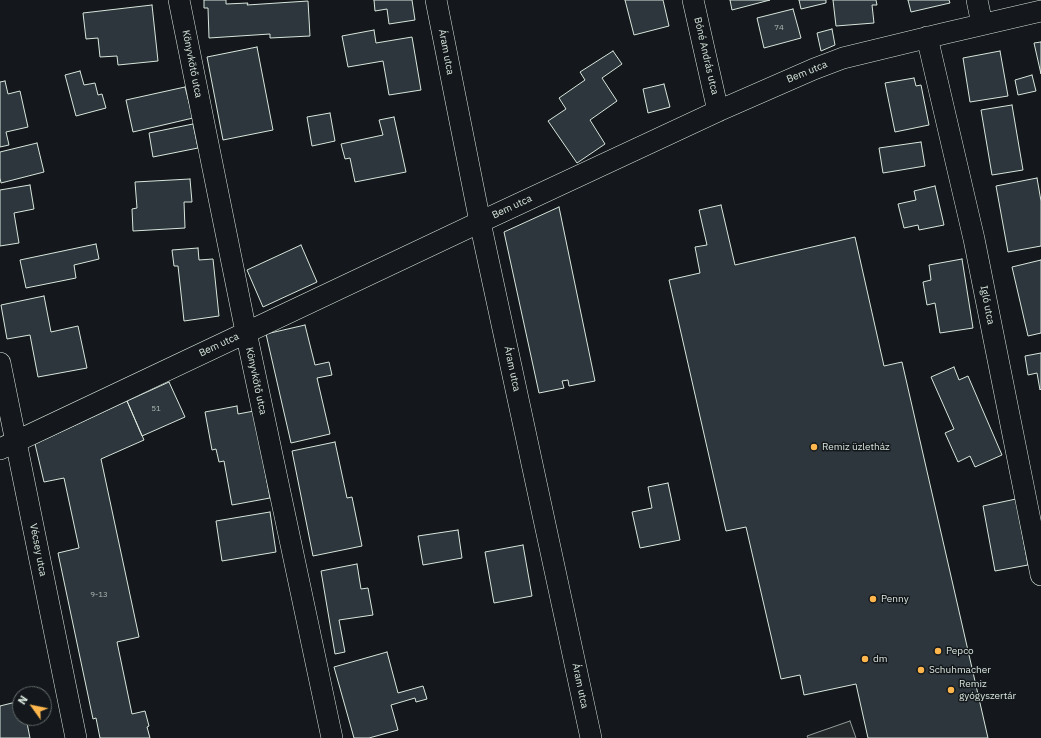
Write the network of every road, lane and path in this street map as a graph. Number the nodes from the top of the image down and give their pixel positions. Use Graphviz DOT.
graph roads {
  1 [pos="179,0"];
  2 [pos="436,0"];
  3 [pos="693,0"];
  4 [pos="977,0"];
  5 [pos="1041,12"];
  6 [pos="982,24"];
  7 [pos="927,37"];
  8 [pos="718,111"];
  9 [pos="480,222"];
  10 [pos="246,332"];
  11 [pos="0,363"];
  12 [pos="8,445"];
  13 [pos="1041,575"];
  14 [pos="76,738"];
  15 [pos="332,738"];
  16 [pos="591,738"];
  1 -- 10 [label="street, Könyvkötő utca"];
  2 -- 9 [label="street, Áram utca"];
  3 -- 8 [label="street, Bóné András utca"];
  4 -- 6 [label="street"];
  5 -- 6 [label="street, Bem utca"];
  6 -- 7 [label="street, Bem utca"];
  7 -- 8 [label="street, Bem utca"];
  7 -- 13 [label="street, Igló utca"];
  8 -- 9 [label="street, Bem utca"];
  9 -- 10 [label="street, Bem utca"];
  9 -- 16 [label="street, Áram utca"];
  10 -- 12 [label="street, Bem utca"];
  10 -- 15 [label="street, Könyvkötő utca"];
  11 -- 12 [label="street, Vécsey utca"];
  12 -- 14 [label="street, Vécsey utca"];
}
